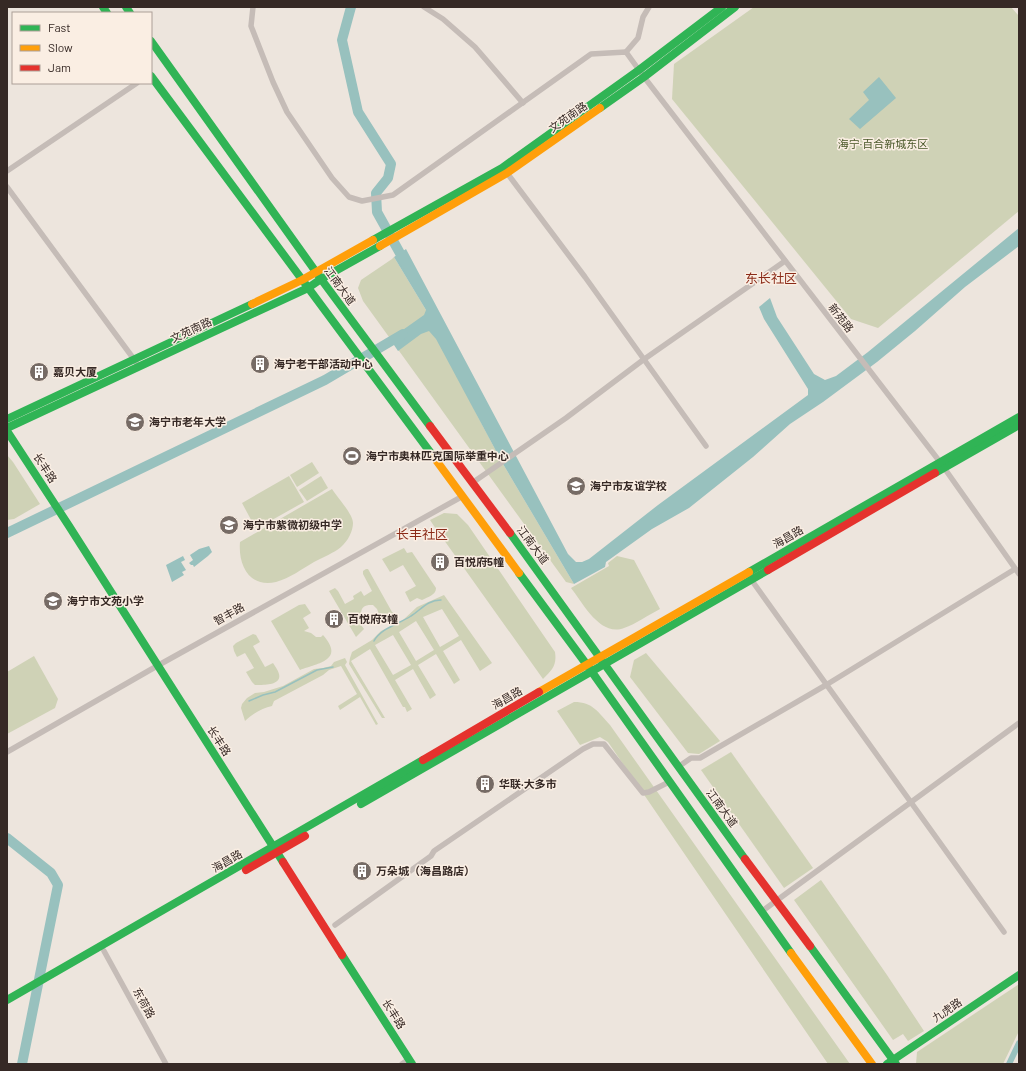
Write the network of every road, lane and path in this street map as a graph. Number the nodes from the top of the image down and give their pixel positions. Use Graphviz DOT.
graph roads {
  1 [pos="253,7"];
  2 [pos="424,7"];
  3 [pos="649,7"];
  4 [pos="722,7"];
  5 [pos="735,7"];
  6 [pos="152,42"];
  7 [pos="626,52"];
  8 [pos="641,74"];
  9 [pos="152,77"];
  10 [pos="135,84"];
  11 [pos="523,103"];
  12 [pos="7,171"];
  13 [pos="507,174"];
  14 [pos="7,187"];
  15 [pos="379,242"];
  16 [pos="785,261"];
  17 [pos="318,275"];
  18 [pos="302,280"];
  19 [pos="308,288"];
  20 [pos="134,359"];
  21 [pos="643,360"];
  22 [pos="140,366"];
  23 [pos="1019,417"];
  24 [pos="7,419"];
  25 [pos="1019,425"];
  26 [pos="7,429"];
  27 [pos="706,446"];
  28 [pos="942,465"];
  29 [pos="472,483"];
  30 [pos="463,496"];
  31 [pos="1015,568"];
  32 [pos="1019,574"];
  33 [pos="749,576"];
  34 [pos="603,660"];
  35 [pos="157,666"];
  36 [pos="589,668"];
  37 [pos="826,685"];
  38 [pos="1019,723"];
  39 [pos="7,752"];
  40 [pos="678,766"];
  41 [pos="669,782"];
  42 [pos="911,802"];
  43 [pos="276,850"];
  44 [pos="777,901"];
  45 [pos="761,912"];
  46 [pos="334,925"];
  47 [pos="1004,932"];
  48 [pos="104,951"];
  49 [pos="55,975"];
  50 [pos="1019,975"];
  51 [pos="18,997"];
  52 [pos="7,1000"];
  53 [pos="7,1006"];
  54 [pos="408,1062"];
  55 [pos="892,1063"];
  56 [pos="166,1064"];
  57 [pos="872,1064"];
  1 -- 11 [label="street"];
  2 -- 11 [label="street"];
  3 -- 7 [label="street"];
  4 -- 8 [label="main road, 文苑南路"];
  5 -- 8 [label="main road, 文苑南路"];
  6 -- 17 [label="main road, 江南大道"];
  7 -- 8 [label="street, 新苑路"];
  7 -- 11 [label="street"];
  8 -- 13 [label="main road, 文苑南路"];
  8 -- 15 [label="main road, 文苑南路"];
  8 -- 16 [label="street, 新苑路"];
  9 -- 18 [label="main road"];
  10 -- 12 [label="street"];
  13 -- 15 [label="main road, 文苑南路"];
  13 -- 21 [label="street"];
  14 -- 20 [label="street"];
  15 -- 17 [label="main road, 文苑南路"];
  16 -- 21 [label="street"];
  16 -- 28 [label="street, 新苑路"];
  17 -- 18 [label="main road, 文苑南路"];
  17 -- 19 [label="main road, 文苑南路"];
  17 -- 29 [label="main road, 江南大道"];
  18 -- 19 [label="main road"];
  18 -- 20 [label="main road, 文苑南路"];
  19 -- 22 [label="main road, 文苑南路"];
  19 -- 30 [label="main road"];
  20 -- 22 [label="street"];
  20 -- 24 [label="main road, 文苑南路"];
  21 -- 27 [label="street"];
  21 -- 29 [label="street"];
  22 -- 26 [label="main road, 文苑南路"];
  23 -- 28 [label="main road, 海昌路"];
  25 -- 28 [label="main road, 海昌路"];
  26 -- 35 [label="main road, 长丰路"];
  28 -- 31 [label="street, 新苑路"];
  28 -- 33 [label="main road, 海昌路"];
  29 -- 34 [label="main road, 江南大道"];
  30 -- 35 [label="street, 智丰路"];
  30 -- 36 [label="main road"];
  31 -- 32 [label="street, 新苑路"];
  31 -- 37 [label="street"];
  33 -- 34 [label="main road, 海昌路"];
  33 -- 37 [label="street"];
  34 -- 36 [label="main road, 海昌路"];
  34 -- 40 [label="main road, 江南大道"];
  35 -- 39 [label="street, 智丰路"];
  35 -- 43 [label="main road, 长丰路"];
  36 -- 41 [label="main road"];
  36 -- 43 [label="main road, 海昌路"];
  37 -- 40 [label="street"];
  37 -- 42 [label="street"];
  38 -- 42 [label="street"];
  40 -- 44 [label="main road, 江南大道"];
  41 -- 45 [label="main road"];
  41 -- 46 [label="street"];
  42 -- 44 [label="street"];
  42 -- 47 [label="street"];
  43 -- 48 [label="main road, 海昌路"];
  43 -- 49 [label="main road, 海昌路"];
  43 -- 54 [label="main road, 长丰路"];
  44 -- 45 [label="street"];
  44 -- 55 [label="main road, 江南大道"];
  45 -- 57 [label="main road"];
  48 -- 49 [label="main road, 海昌路"];
  48 -- 56 [label="street, 东荷路"];
  49 -- 51 [label="main road, 海昌路"];
  50 -- 55 [label="main road, 九虎路"];
  51 -- 52 [label="main road, 海昌路"];
  51 -- 53 [label="main road, 海昌路"];
}
